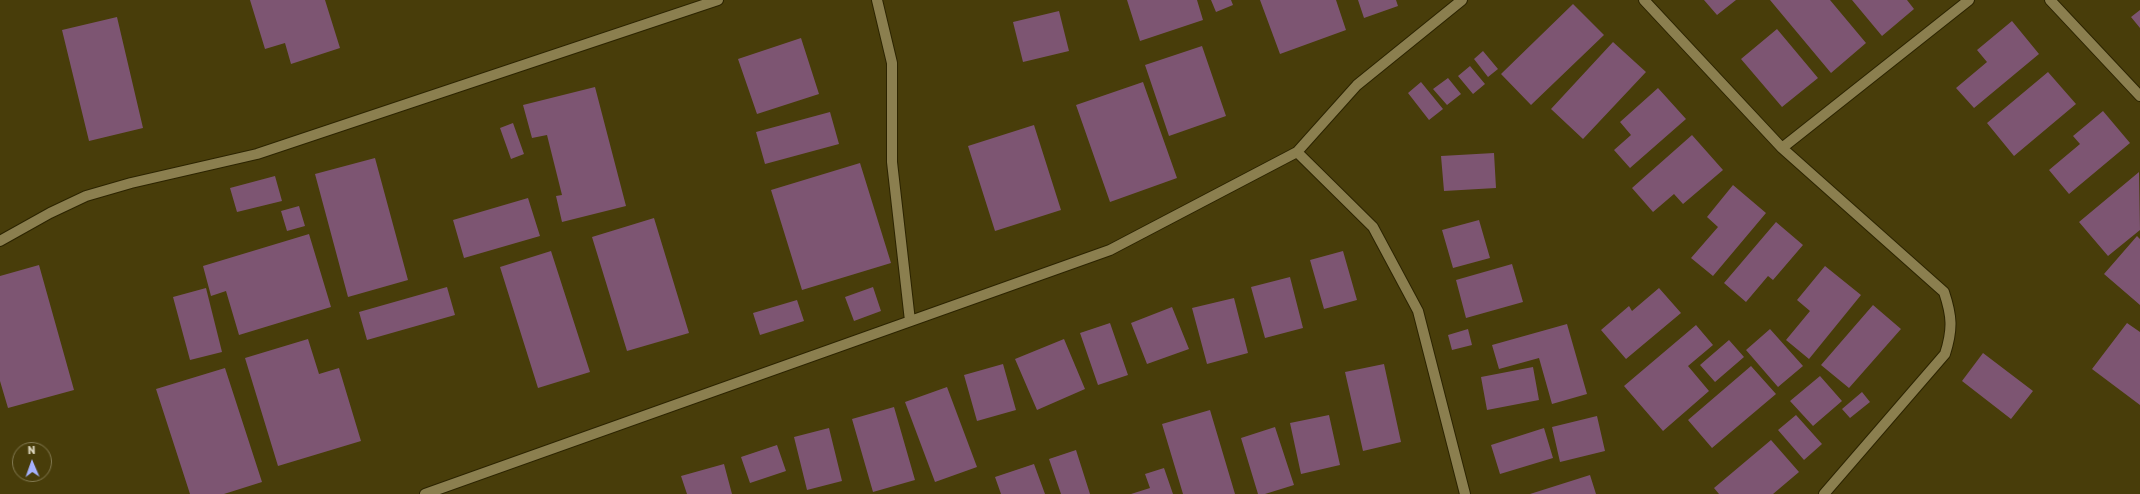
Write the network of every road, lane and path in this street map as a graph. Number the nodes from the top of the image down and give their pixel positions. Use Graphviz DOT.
graph roads {
  1 [pos="718,0"];
  2 [pos="877,0"];
  3 [pos="1462,0"];
  4 [pos="1644,0"];
  5 [pos="1969,0"];
  6 [pos="2050,0"];
  7 [pos="2140,96"];
  8 [pos="1782,148"];
  9 [pos="1297,152"];
  10 [pos="0,241"];
  11 [pos="910,321"];
  12 [pos="425,494"];
  13 [pos="1465,494"];
  14 [pos="1824,494"];
  1 -- 10 [label="street"];
  2 -- 11 [label="street"];
  3 -- 9 [label="street"];
  4 -- 8 [label="street"];
  5 -- 8 [label="street"];
  6 -- 7 [label="street"];
  8 -- 14 [label="street"];
  9 -- 11 [label="street"];
  9 -- 13 [label="street"];
  11 -- 12 [label="street"];
}
